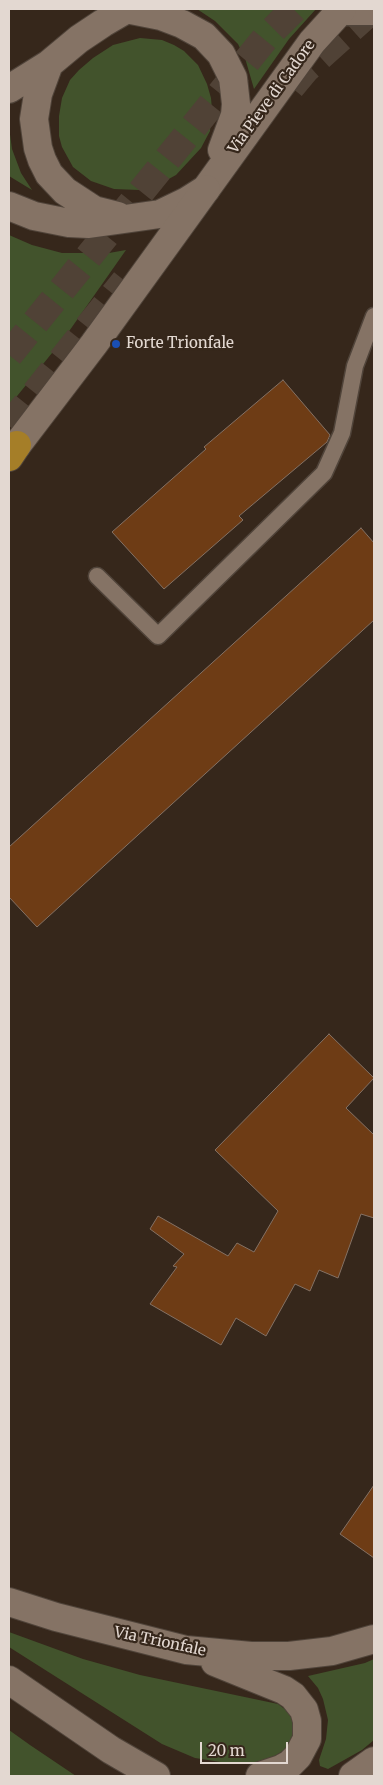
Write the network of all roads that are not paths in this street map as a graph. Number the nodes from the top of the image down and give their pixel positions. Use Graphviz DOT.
graph roads {
  1 [pos="127,9"];
  2 [pos="338,13"];
  3 [pos="374,17"];
  4 [pos="49,64"];
  5 [pos="9,89"];
  6 [pos="206,189"];
  7 [pos="9,206"];
  8 [pos="124,218"];
  9 [pos="374,316"];
  10 [pos="11,452"];
  11 [pos="97,576"];
  12 [pos="9,1602"];
  13 [pos="374,1639"];
  14 [pos="186,1650"];
  15 [pos="9,1680"];
  16 [pos="374,1761"];
  17 [pos="156,1776"];
  18 [pos="260,1776"];
  19 [pos="353,1776"];
  1 -- 4 [label="main road, Via Pieve di Cadore"];
  1 -- 6 [label="main road, Via Pieve di Cadore"];
  2 -- 3 [label="lane"];
  2 -- 6 [label="main road, Via Pieve di Cadore"];
  4 -- 5 [label="main road, Via Pieve di Cadore"];
  4 -- 8 [label="main road, Via Pieve di Cadore"];
  6 -- 8 [label="main road, Via Pieve di Cadore"];
  6 -- 10 [label="main road"];
  7 -- 8 [label="main road, Via Pieve di Cadore"];
  9 -- 11 [label="lane"];
  12 -- 14 [label="main road, Via Trionfale"];
  13 -- 14 [label="main road, Via Trionfale"];
  14 -- 18 [label="main road"];
  15 -- 17 [label="main road"];
  16 -- 19 [label="main road"];
}
